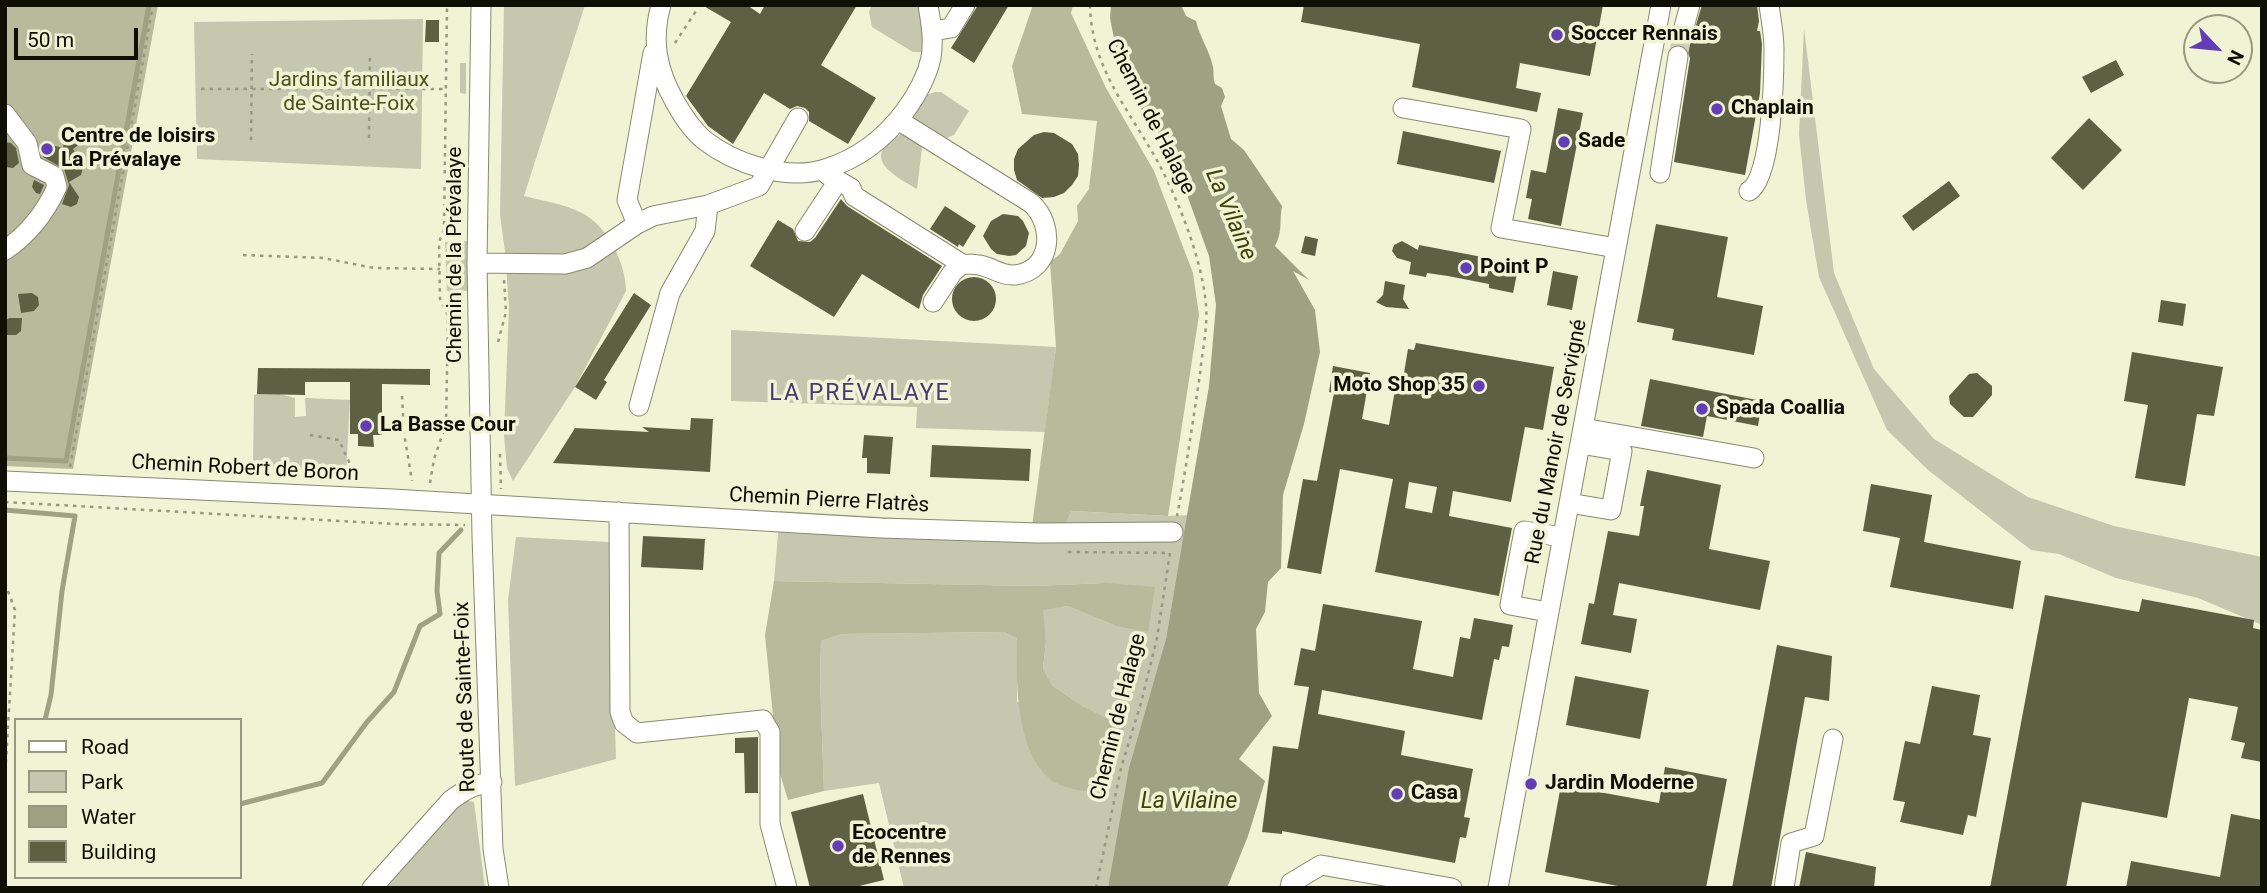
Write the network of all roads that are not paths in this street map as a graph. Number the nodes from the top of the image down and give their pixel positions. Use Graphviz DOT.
graph roads {
  1 [pos="481,5"];
  2 [pos="661,5"];
  3 [pos="928,5"];
  4 [pos="965,5"];
  5 [pos="1661,5"];
  6 [pos="1690,5"];
  7 [pos="1769,5"];
  8 [pos="1684,27"];
  9 [pos="933,32"];
  10 [pos="655,45"];
  11 [pos="1678,56"];
  12 [pos="1403,108"];
  13 [pos="5,114"];
  14 [pos="798,118"];
  15 [pos="898,120"];
  16 [pos="769,169"];
  17 [pos="1660,173"];
  18 [pos="831,175"];
  19 [pos="1749,191"];
  20 [pos="708,205"];
  21 [pos="637,224"];
  22 [pos="805,231"];
  23 [pos="1616,248"];
  24 [pos="5,250"];
  25 [pos="477,263"];
  26 [pos="962,264"];
  27 [pos="933,302"];
  28 [pos="639,406"];
  29 [pos="1581,436"];
  30 [pos="1754,458"];
  31 [pos="5,481"];
  32 [pos="1569,503"];
  33 [pos="482,505"];
  34 [pos="619,512"];
  35 [pos="1173,531"];
  36 [pos="1562,537"];
  37 [pos="1548,612"];
  38 [pos="1833,738"];
  39 [pos="492,782"];
  40 [pos="372,888"];
  41 [pos="499,888"];
  42 [pos="787,888"];
  43 [pos="1290,888"];
  44 [pos="1452,888"];
  45 [pos="1498,888"];
  46 [pos="1784,888"];
  1 -- 25 [label="street, Chemin de la Prévalaye"];
  2 -- 10 [label="street"];
  3 -- 9 [label="street"];
  4 -- 9 [label="street"];
  5 -- 23 [label="street, Rue du Manoir de Servigné"];
  6 -- 8 [label="street"];
  7 -- 19 [label="street"];
  9 -- 15 [label="street"];
  10 -- 16 [label="street"];
  10 -- 21 [label="street"];
  11 -- 17 [label="street"];
  12 -- 23 [label="street"];
  13 -- 24 [label="street"];
  14 -- 16 [label="street"];
  15 -- 18 [label="street"];
  15 -- 26 [label="street"];
  16 -- 18 [label="street"];
  16 -- 20 [label="street"];
  18 -- 22 [label="street"];
  18 -- 26 [label="street"];
  20 -- 21 [label="street"];
  20 -- 28 [label="street"];
  21 -- 25 [label="street"];
  23 -- 29 [label="street, Rue du Manoir de Servigné"];
  25 -- 33 [label="street, Chemin de la Prévalaye"];
  26 -- 27 [label="street"];
  29 -- 30 [label="street"];
  29 -- 32 [label="street, Rue du Manoir de Servigné"];
  29 -- 32 [label="street"];
  31 -- 33 [label="street, Chemin Robert de Boron"];
  32 -- 36 [label="street, Rue du Manoir de Servigné"];
  33 -- 34 [label="street, Chemin Pierre Flatrès"];
  33 -- 39 [label="street, Route de Sainte-Foix"];
  34 -- 35 [label="street, Chemin Pierre Flatrès"];
  34 -- 42 [label="street"];
  36 -- 37 [label="street, Rue du Manoir de Servigné"];
  36 -- 37 [label="street"];
  37 -- 45 [label="street, Rue du Manoir de Servigné"];
  38 -- 46 [label="street"];
  39 -- 40 [label="street"];
  39 -- 41 [label="street, Route de Sainte-Foix"];
  43 -- 44 [label="street"];
}
